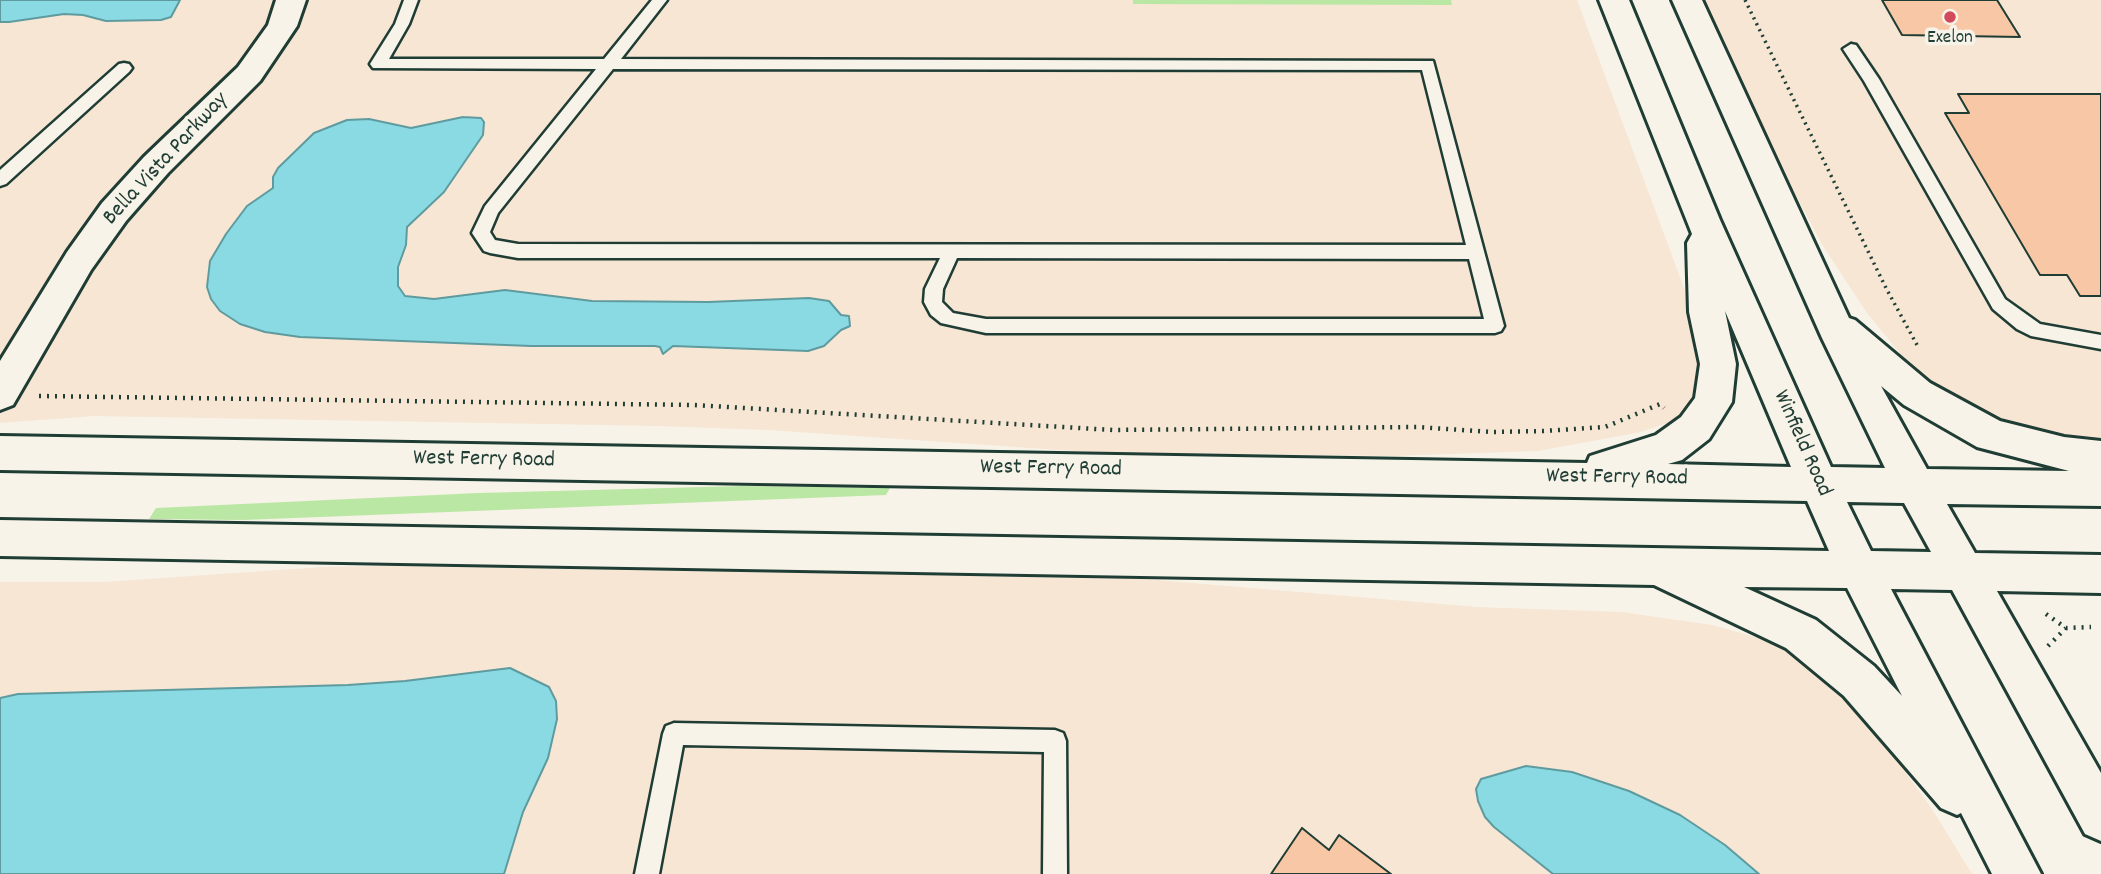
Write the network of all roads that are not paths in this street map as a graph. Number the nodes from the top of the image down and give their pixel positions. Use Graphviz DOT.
graph roads {
  1 [pos="291,0"];
  2 [pos="411,0"];
  3 [pos="660,0"];
  4 [pos="1614,0"];
  5 [pos="1687,0"];
  6 [pos="1851,49"];
  7 [pos="610,64"];
  8 [pos="124,68"];
  9 [pos="0,180"];
  10 [pos="1703,220"];
  11 [pos="951,252"];
  12 [pos="1476,252"];
  13 [pos="1832,322"];
  14 [pos="2101,342"];
  15 [pos="0,394"];
  16 [pos="0,453"];
  17 [pos="2101,458"];
  18 [pos="1570,478"];
  19 [pos="1818,483"];
  20 [pos="1914,486"];
  21 [pos="2101,489"];
  22 [pos="0,538"];
  23 [pos="1656,566"];
  24 [pos="1858,569"];
  25 [pos="1963,571"];
  26 [pos="2101,574"];
  27 [pos="2101,818"];
  28 [pos="1996,836"];
  29 [pos="647,874"];
  30 [pos="1055,874"];
  31 [pos="2017,874"];
  1 -- 15 [label="main road, Bella Vista Parkway"];
  2 -- 7 [label="lane"];
  3 -- 7 [label="lane"];
  4 -- 10 [label="main road, Winfield Road"];
  5 -- 13 [label="main road"];
  6 -- 14 [label="lane"];
  7 -- 11 [label="lane"];
  7 -- 12 [label="lane"];
  8 -- 9 [label="lane"];
  10 -- 18 [label="main road"];
  10 -- 19 [label="main road, Winfield Road"];
  11 -- 12 [label="lane"];
  11 -- 12 [label="lane"];
  13 -- 17 [label="main road"];
  13 -- 20 [label="main road"];
  16 -- 18 [label="main road, West Ferry Road"];
  18 -- 19 [label="main road, West Ferry Road"];
  19 -- 20 [label="main road, West Ferry Road"];
  19 -- 24 [label="main road, Winfield Road"];
  20 -- 21 [label="main road, West Ferry Road"];
  20 -- 25 [label="main road"];
  22 -- 23 [label="main road"];
  23 -- 24 [label="main road"];
  23 -- 28 [label="main road"];
  24 -- 25 [label="main road"];
  24 -- 28 [label="main road, Winfield Road"];
  25 -- 26 [label="main road"];
  25 -- 27 [label="main road"];
  28 -- 31 [label="main road, Winfield Road"];
  29 -- 30 [label="lane"];
}
